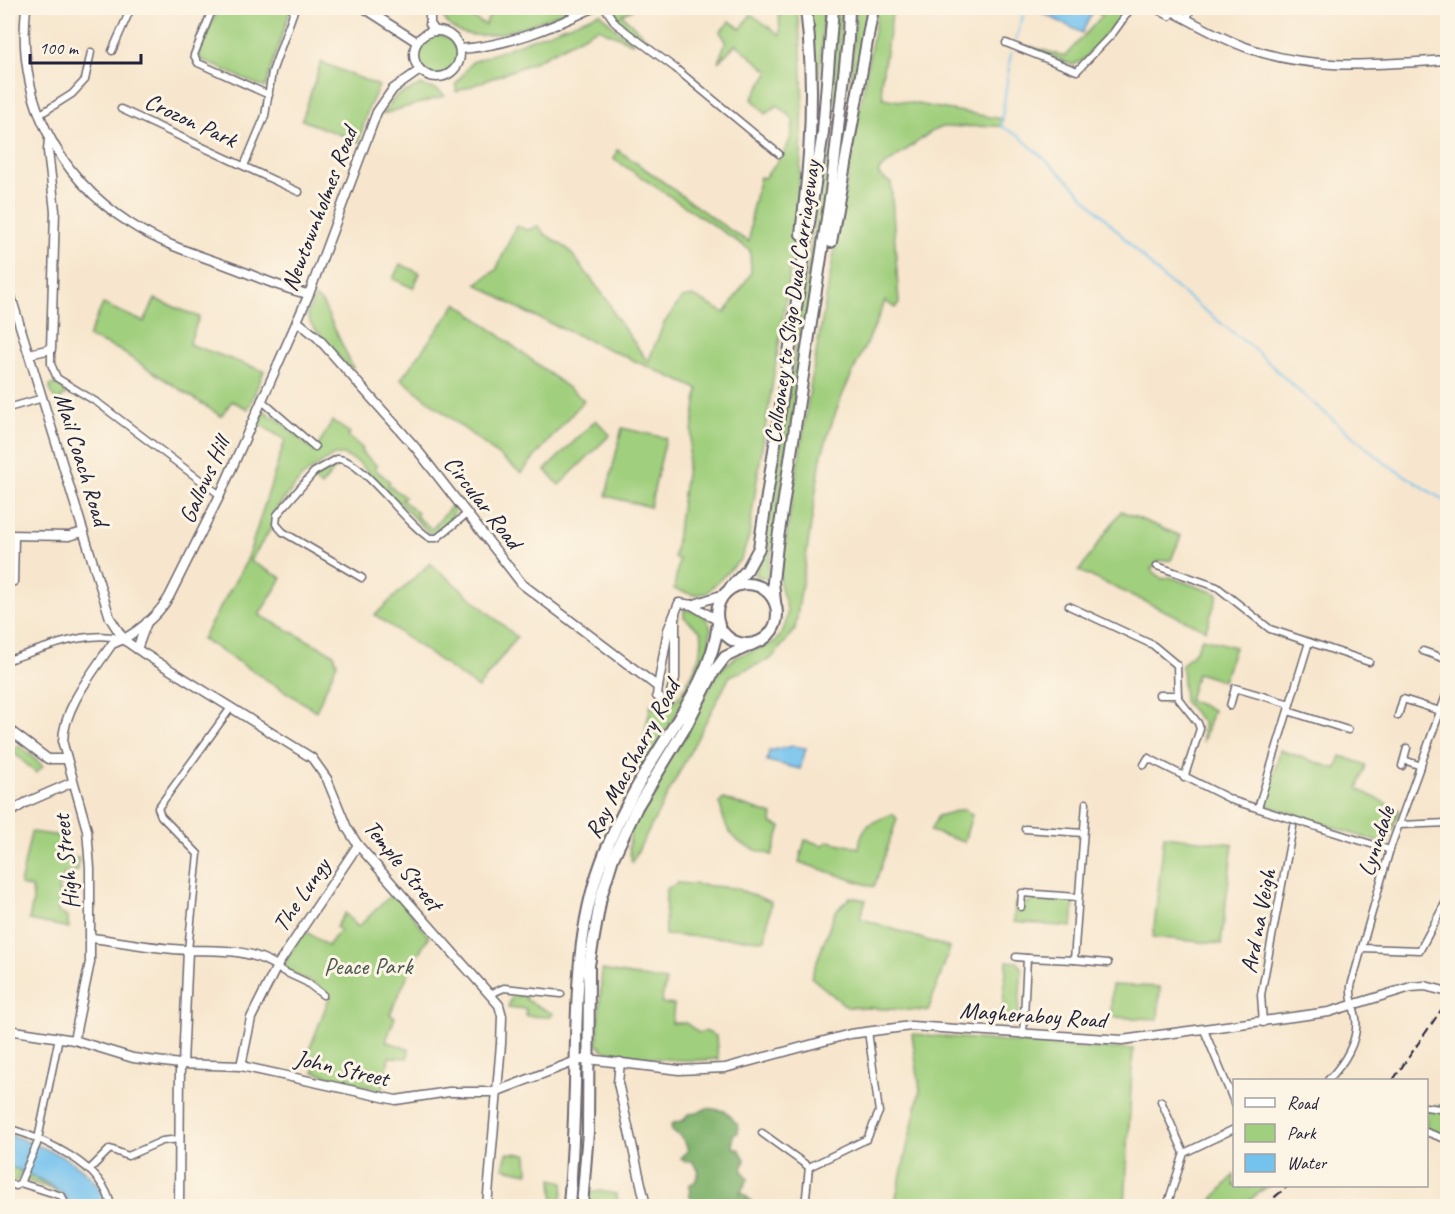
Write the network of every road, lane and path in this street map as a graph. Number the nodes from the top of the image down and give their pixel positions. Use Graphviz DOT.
graph roads {
  1 [pos="26,8"];
  2 [pos="131,8"];
  3 [pos="213,8"];
  4 [pos="295,8"];
  5 [pos="364,8"];
  6 [pos="430,8"];
  7 [pos="593,8"];
  8 [pos="605,8"];
  9 [pos="806,8"];
  10 [pos="833,8"];
  11 [pos="849,8"];
  12 [pos="873,8"];
  13 [pos="1131,8"];
  14 [pos="1156,8"];
  15 [pos="1166,8"];
  16 [pos="1191,8"];
  17 [pos="1187,19"];
  18 [pos="435,31"];
  19 [pos="417,42"];
  20 [pos="1006,43"];
  21 [pos="460,49"];
  22 [pos="112,51"];
  23 [pos="92,52"];
  24 [pos="1448,60"];
  25 [pos="420,70"];
  26 [pos="269,95"];
  27 [pos="121,109"];
  28 [pos="39,115"];
  29 [pos="49,138"];
  30 [pos="779,154"];
  31 [pos="244,166"];
  32 [pos="299,192"];
  33 [pos="8,287"];
  34 [pos="309,294"];
  35 [pos="297,321"];
  36 [pos="808,345"];
  37 [pos="51,349"];
  38 [pos="790,353"];
  39 [pos="29,354"];
  40 [pos="43,398"];
  41 [pos="260,400"];
  42 [pos="8,408"];
  43 [pos="315,447"];
  44 [pos="220,495"];
  45 [pos="468,513"];
  46 [pos="84,532"];
  47 [pos="11,535"];
  48 [pos="1156,566"];
  49 [pos="362,578"];
  50 [pos="14,582"];
  51 [pos="727,591"];
  52 [pos="775,602"];
  53 [pos="692,605"];
  54 [pos="1069,606"];
  55 [pos="675,615"];
  56 [pos="718,621"];
  57 [pos="147,622"];
  58 [pos="124,640"];
  59 [pos="1309,642"];
  60 [pos="753,644"];
  61 [pos="137,649"];
  62 [pos="1423,651"];
  63 [pos="8,660"];
  64 [pos="1448,660"];
  65 [pos="1369,662"];
  66 [pos="658,687"];
  67 [pos="1448,690"];
  68 [pos="1159,695"];
  69 [pos="1178,695"];
  70 [pos="1230,706"];
  71 [pos="1289,708"];
  72 [pos="230,710"];
  73 [pos="1440,711"];
  74 [pos="1398,716"];
  75 [pos="8,729"];
  76 [pos="1348,730"];
  77 [pos="1407,748"];
  78 [pos="66,759"];
  79 [pos="1144,765"];
  80 [pos="1421,766"];
  81 [pos="1184,778"];
  82 [pos="73,782"];
  83 [pos="1086,803"];
  84 [pos="1258,808"];
  85 [pos="8,814"];
  86 [pos="1448,823"];
  87 [pos="1399,825"];
  88 [pos="1293,827"];
  89 [pos="1024,829"];
  90 [pos="1083,833"];
  91 [pos="358,845"];
  92 [pos="1390,850"];
  93 [pos="1077,897"];
  94 [pos="1448,898"];
  95 [pos="1021,907"];
  96 [pos="92,938"];
  97 [pos="1362,948"];
  98 [pos="188,950"];
  99 [pos="1016,957"];
  100 [pos="1027,958"];
  101 [pos="1074,960"];
  102 [pos="1107,963"];
  103 [pos="277,967"];
  104 [pos="1448,992"];
  105 [pos="490,994"];
  106 [pos="561,994"];
  107 [pos="323,995"];
  108 [pos="1353,1006"];
  109 [pos="1263,1023"];
  110 [pos="8,1030"];
  111 [pos="1204,1030"];
  112 [pos="868,1031"];
  113 [pos="1023,1035"];
  114 [pos="59,1037"];
  115 [pos="75,1040"];
  116 [pos="588,1059"];
  117 [pos="576,1061"];
  118 [pos="617,1062"];
  119 [pos="182,1064"];
  120 [pos="241,1066"];
  121 [pos="1329,1079"];
  122 [pos="495,1092"];
  123 [pos="1233,1100"];
  124 [pos="1448,1100"];
  125 [pos="1161,1101"];
  126 [pos="1428,1107"];
  127 [pos="8,1128"];
  128 [pos="1233,1129"];
  129 [pos="762,1133"];
  130 [pos="1428,1133"];
  131 [pos="180,1139"];
  132 [pos="1448,1140"];
  133 [pos="37,1141"];
  134 [pos="1184,1153"];
  135 [pos="809,1167"];
  136 [pos="89,1170"];
  137 [pos="20,1181"];
  138 [pos="8,1183"];
  139 [pos="66,1206"];
  140 [pos="111,1206"];
  141 [pos="179,1206"];
  142 [pos="487,1206"];
  143 [pos="569,1206"];
  144 [pos="582,1206"];
  145 [pos="646,1206"];
  146 [pos="805,1206"];
  147 [pos="1167,1206"];
  148 [pos="1346,1206"];
  149 [pos="1351,1206"];
  1 -- 28 [label="street"];
  2 -- 22 [label="street"];
  3 -- 26 [label="street"];
  4 -- 26 [label="street, Crozon Park"];
  5 -- 19 [label="street"];
  6 -- 18 [label="street"];
  7 -- 21 [label="street"];
  8 -- 30 [label="street"];
  9 -- 38 [label="highway"];
  10 -- 38 [label="highway, Collooney to Sligo Dual Carriageway"];
  11 -- 36 [label="highway, Collooney to Sligo Dual Carriageway"];
  12 -- 36 [label="highway"];
  13 -- 20 [label="street"];
  14 -- 17 [label="street"];
  15 -- 17 [label="street"];
  16 -- 17 [label="street"];
  17 -- 24 [label="street"];
  18 -- 19 [label="street"];
  18 -- 21 [label="street"];
  19 -- 25 [label="street"];
  21 -- 25 [label="street"];
  23 -- 28 [label="street"];
  25 -- 34 [label="street, Newtownholmes Road"];
  26 -- 31 [label="street, Crozon Park"];
  27 -- 31 [label="street, Crozon Park"];
  28 -- 29 [label="street"];
  29 -- 34 [label="street"];
  29 -- 37 [label="street"];
  31 -- 32 [label="street, Crozon Park"];
  33 -- 39 [label="street, Mail Coach Road"];
  34 -- 35 [label="street, Newtownholmes Road"];
  35 -- 41 [label="street, Gallows Hill"];
  35 -- 45 [label="street, Circular Road"];
  36 -- 52 [label="highway, Collooney to Sligo Dual Carriageway"];
  37 -- 39 [label="street"];
  37 -- 44 [label="street"];
  38 -- 51 [label="highway, Collooney to Sligo Dual Carriageway"];
  39 -- 40 [label="street, Mail Coach Road"];
  40 -- 42 [label="street"];
  40 -- 46 [label="street, Mail Coach Road"];
  41 -- 43 [label="street"];
  41 -- 44 [label="street, Gallows Hill"];
  44 -- 57 [label="street, Gallows Hill"];
  45 -- 49 [label="street"];
  45 -- 66 [label="street, Circular Road"];
  46 -- 47 [label="street"];
  46 -- 58 [label="street, Mail Coach Road"];
  47 -- 50 [label="street"];
  48 -- 59 [label="street"];
  51 -- 52 [label="highway"];
  51 -- 53 [label="street"];
  51 -- 56 [label="highway"];
  52 -- 60 [label="highway"];
  53 -- 55 [label="street"];
  53 -- 56 [label="street"];
  54 -- 69 [label="street"];
  55 -- 66 [label="street"];
  55 -- 66 [label="street, Circular Road"];
  56 -- 60 [label="highway"];
  56 -- 117 [label="highway, Ray MacSharry Road"];
  57 -- 58 [label="street, Gallows Hill"];
  57 -- 61 [label="street"];
  58 -- 61 [label="street, Temple Street"];
  58 -- 63 [label="street"];
  58 -- 78 [label="street, Gallows Hill"];
  59 -- 65 [label="street"];
  59 -- 71 [label="street"];
  60 -- 116 [label="highway, Ray MacSharry Road"];
  61 -- 72 [label="street, Temple Street"];
  62 -- 64 [label="street"];
  67 -- 73 [label="street, Lynndale"];
  68 -- 69 [label="street"];
  69 -- 81 [label="street"];
  70 -- 71 [label="street"];
  71 -- 76 [label="street"];
  71 -- 84 [label="street"];
  72 -- 91 [label="street, Temple Street"];
  72 -- 98 [label="street"];
  73 -- 74 [label="street"];
  73 -- 80 [label="street, Lynndale"];
  75 -- 78 [label="street"];
  77 -- 80 [label="street"];
  78 -- 82 [label="street, High Street"];
  79 -- 81 [label="street"];
  80 -- 87 [label="street, Lynndale"];
  81 -- 84 [label="street"];
  82 -- 85 [label="street"];
  82 -- 96 [label="street, High Street"];
  83 -- 90 [label="street"];
  84 -- 92 [label="street"];
  86 -- 87 [label="street"];
  87 -- 92 [label="street, Lynndale"];
  88 -- 109 [label="street, Ard na Veigh"];
  89 -- 90 [label="street"];
  90 -- 93 [label="street"];
  91 -- 103 [label="street, The Lungy"];
  91 -- 105 [label="street, Temple Street"];
  92 -- 97 [label="street, Lynndale"];
  93 -- 95 [label="street"];
  93 -- 101 [label="street"];
  94 -- 97 [label="street"];
  96 -- 98 [label="street"];
  96 -- 115 [label="street, High Street"];
  97 -- 108 [label="street, Lynndale"];
  98 -- 103 [label="street"];
  98 -- 119 [label="street"];
  99 -- 100 [label="street"];
  100 -- 101 [label="street"];
  100 -- 113 [label="street"];
  101 -- 102 [label="street"];
  103 -- 107 [label="street"];
  103 -- 120 [label="street, The Lungy"];
  104 -- 108 [label="street, Magheraboy Road"];
  105 -- 106 [label="street"];
  105 -- 122 [label="street, Temple Street"];
  108 -- 109 [label="street, Magheraboy Road"];
  108 -- 121 [label="street, Lynndale"];
  109 -- 111 [label="street, Magheraboy Road"];
  110 -- 114 [label="street, John Street"];
  111 -- 113 [label="street, Magheraboy Road"];
  111 -- 123 [label="street"];
  112 -- 113 [label="street, Magheraboy Road"];
  112 -- 118 [label="street, Magheraboy Road"];
  112 -- 135 [label="street"];
  114 -- 115 [label="street, John Street"];
  114 -- 133 [label="street"];
  115 -- 119 [label="street, John Street"];
  116 -- 117 [label="street, Magheraboy Road"];
  116 -- 118 [label="street, Magheraboy Road"];
  116 -- 144 [label="highway, Ray MacSharry Road"];
  117 -- 122 [label="street, Magheraboy Road"];
  117 -- 143 [label="highway, Ray MacSharry Road"];
  118 -- 145 [label="street"];
  119 -- 120 [label="street, John Street"];
  119 -- 131 [label="street"];
  120 -- 122 [label="street, John Street"];
  122 -- 142 [label="street, Temple Street"];
  124 -- 126 [label="street"];
  125 -- 134 [label="street"];
  127 -- 133 [label="street"];
  128 -- 134 [label="street"];
  129 -- 135 [label="street"];
  130 -- 132 [label="street"];
  131 -- 136 [label="street"];
  131 -- 141 [label="street"];
  133 -- 136 [label="street"];
  133 -- 137 [label="street"];
  134 -- 147 [label="street"];
  135 -- 146 [label="street"];
  136 -- 140 [label="street"];
  137 -- 138 [label="street"];
  137 -- 139 [label="street"];
  148 -- 149 [label="street"];
}
